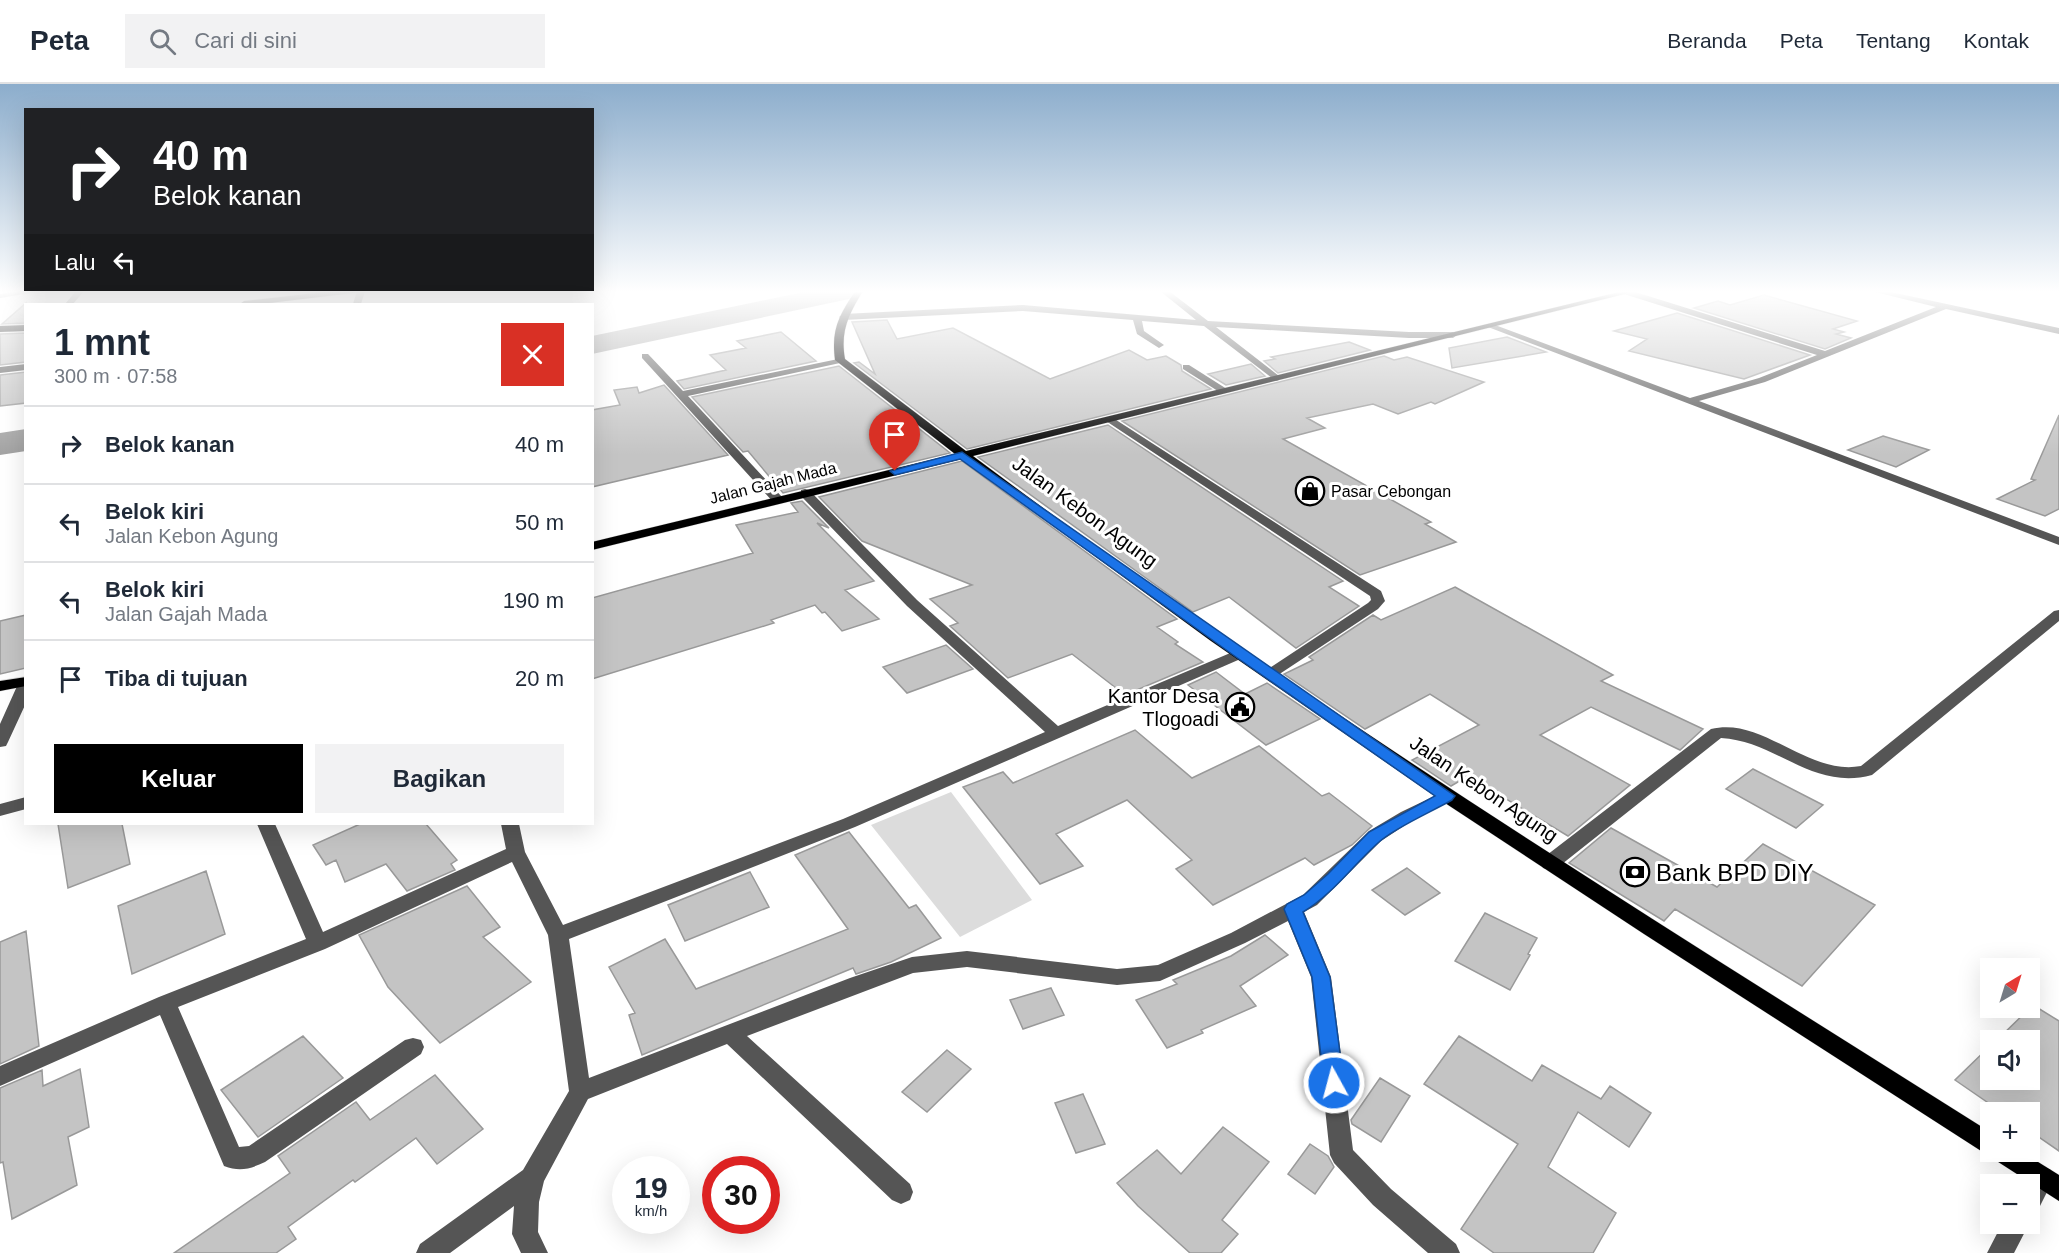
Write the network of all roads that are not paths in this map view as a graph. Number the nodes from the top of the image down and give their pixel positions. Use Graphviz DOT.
graph roads {
  1 [pos="837,346"];
  2 [pos="1233,346"];
  3 [pos="1410,346"];
  4 [pos="1541,346"];
  5 [pos="1797,346"];
  6 [pos="1850,346"];
  7 [pos="1827,355"];
  8 [pos="645,356"];
  9 [pos="840,360"];
  10 [pos="24,367"];
  11 [pos="1185,367"];
  12 [pos="0,370"];
  13 [pos="1276,378"];
  14 [pos="1225,391"];
  15 [pos="681,395"];
  16 [pos="1689,401"];
  17 [pos="1110,419"];
  18 [pos="962,455"];
  19 [pos="805,493"];
  20 [pos="778,500"];
  21 [pos="2059,541"];
  22 [pos="594,546"];
  23 [pos="2057,618"];
  24 [pos="1240,654"];
  25 [pos="1270,674"];
  26 [pos="24,682"];
  27 [pos="0,686"];
  28 [pos="24,687"];
  29 [pos="1057,734"];
  30 [pos="0,742"];
  31 [pos="1447,796"];
  32 [pos="24,804"];
  33 [pos="0,810"];
  34 [pos="266,825"];
  35 [pos="510,825"];
  36 [pos="516,852"];
  37 [pos="1550,863"];
  38 [pos="1293,909"];
  39 [pos="558,935"];
  40 [pos="318,943"];
  41 [pos="166,1003"];
  42 [pos="730,1035"];
  43 [pos="413,1047"];
  44 [pos="0,1076"];
  45 [pos="580,1092"];
  46 [pos="1980,1139"];
  47 [pos="2017,1162"];
  48 [pos="532,1178"];
  49 [pos="2051,1183"];
  50 [pos="901,1192"];
  51 [pos="2010,1234"];
  52 [pos="429,1253"];
  53 [pos="535,1253"];
  54 [pos="1447,1253"];
  55 [pos="2000,1253"];
  1 -- 9 [label="main road"];
  2 -- 13 [label="street"];
  3 -- 13 [label="main road, Jalan Gajah Mada"];
  4 -- 16 [label="street"];
  5 -- 7 [label="street"];
  6 -- 7 [label="street"];
  7 -- 16 [label="street"];
  8 -- 15 [label="street"];
  9 -- 15 [label="street"];
  9 -- 18 [label="main road, Jalan Kebon Agung"];
  10 -- 12 [label="street"];
  11 -- 14 [label="street"];
  13 -- 14 [label="main road, Jalan Gajah Mada"];
  14 -- 17 [label="main road, Jalan Gajah Mada"];
  15 -- 20 [label="street"];
  16 -- 21 [label="street"];
  17 -- 18 [label="main road, Jalan Gajah Mada"];
  17 -- 25 [label="street"];
  18 -- 19 [label="main road, Jalan Gajah Mada"];
  18 -- 24 [label="main road, Jalan Kebon Agung"];
  19 -- 20 [label="main road, Jalan Gajah Mada"];
  19 -- 29 [label="street"];
  20 -- 22 [label="main road, Jalan Gajah Mada"];
  23 -- 37 [label="street"];
  24 -- 25 [label="main road, Jalan Kebon Agung"];
  24 -- 29 [label="street"];
  25 -- 31 [label="main road, Jalan Kebon Agung"];
  26 -- 27 [label="main road"];
  28 -- 30 [label="street"];
  29 -- 39 [label="street"];
  31 -- 37 [label="main road, Jalan Kebon Agung"];
  31 -- 38 [label="street"];
  32 -- 33 [label="street"];
  34 -- 40 [label="street"];
  35 -- 36 [label="street"];
  36 -- 39 [label="street"];
  36 -- 40 [label="street"];
  37 -- 46 [label="main road, Jalan Kebon Agung"];
  38 -- 42 [label="street"];
  38 -- 54 [label="street"];
  39 -- 45 [label="street"];
  40 -- 41 [label="street"];
  41 -- 43 [label="street"];
  41 -- 44 [label="street"];
  42 -- 45 [label="street"];
  42 -- 50 [label="street"];
  45 -- 48 [label="street"];
  47 -- 49 [label="main road"];
  48 -- 52 [label="street"];
  48 -- 53 [label="street"];
  51 -- 55 [label="street"];
}
